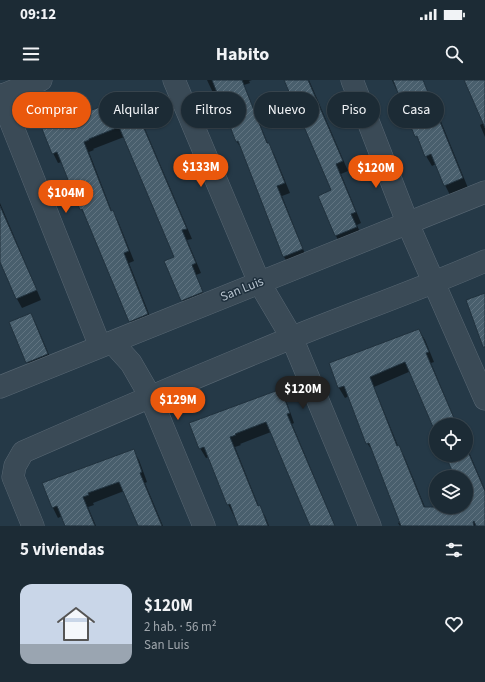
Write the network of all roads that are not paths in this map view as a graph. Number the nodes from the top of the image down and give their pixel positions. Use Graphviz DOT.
graph roads {
  1 [pos="41,80"];
  2 [pos="174,80"];
  3 [pos="352,80"];
  4 [pos="0,95"];
  5 [pos="485,192"];
  6 [pos="408,224"];
  7 [pos="485,261"];
  8 [pos="259,282"];
  9 [pos="434,283"];
  10 [pos="292,338"];
  11 [pos="106,344"];
  12 [pos="0,387"];
  13 [pos="150,396"];
  14 [pos="485,399"];
  15 [pos="33,526"];
  16 [pos="204,526"];
  17 [pos="370,526"];
  1 -- 4 [label="street"];
  2 -- 8 [label="street"];
  3 -- 6 [label="street"];
  4 -- 11 [label="street"];
  5 -- 6 [label="street, San Luis"];
  6 -- 8 [label="street, San Luis"];
  6 -- 9 [label="street"];
  7 -- 9 [label="street"];
  8 -- 10 [label="street"];
  8 -- 11 [label="street, San Luis"];
  9 -- 10 [label="street"];
  9 -- 14 [label="street"];
  10 -- 13 [label="street"];
  10 -- 17 [label="street"];
  11 -- 12 [label="street, San Luis"];
  11 -- 13 [label="street"];
  13 -- 15 [label="street"];
  13 -- 16 [label="street"];
}
